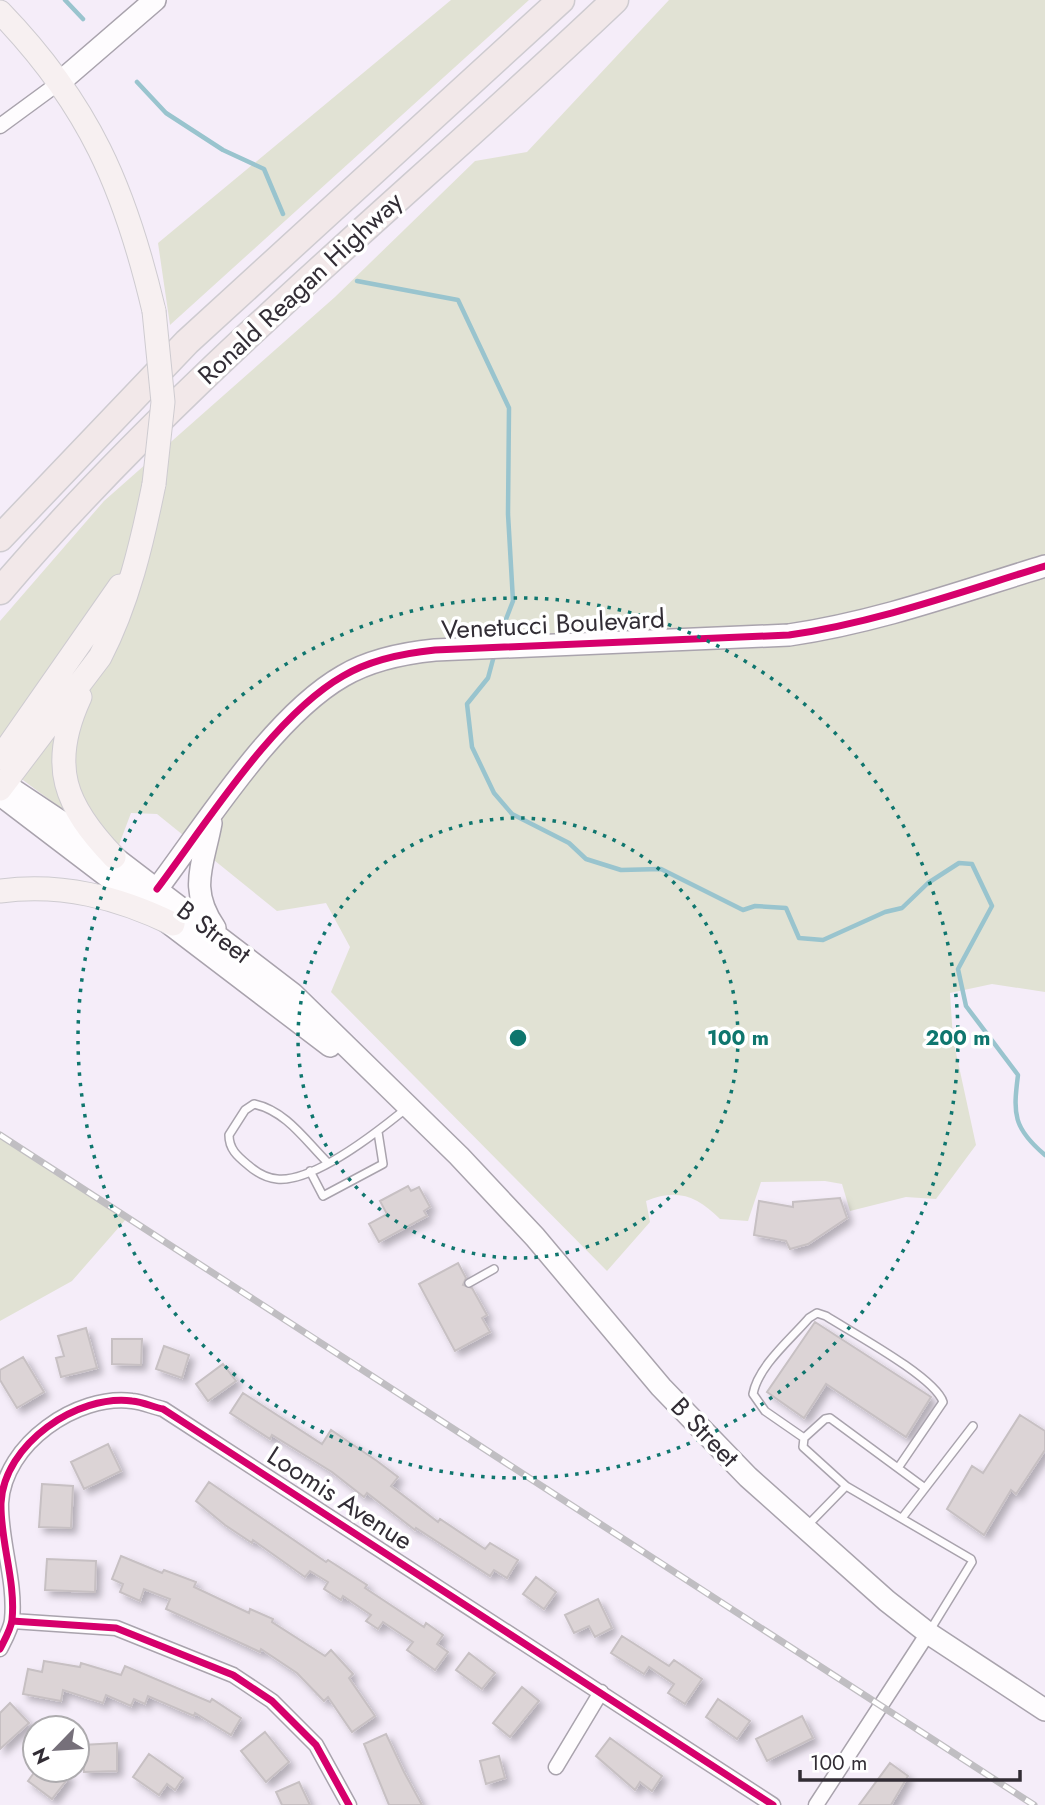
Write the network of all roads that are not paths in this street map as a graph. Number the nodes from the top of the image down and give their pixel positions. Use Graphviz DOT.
graph roads {
  1 [pos="155,0"];
  2 [pos="561,0"];
  3 [pos="615,0"];
  4 [pos="0,12"];
  5 [pos="60,82"];
  6 [pos="0,126"];
  7 [pos="0,538"];
  8 [pos="137,552"];
  9 [pos="1045,566"];
  10 [pos="0,591"];
  11 [pos="100,657"];
  12 [pos="0,758"];
  13 [pos="1,787"];
  14 [pos="212,816"];
  15 [pos="114,857"];
  16 [pos="157,889"];
  17 [pos="0,891"];
  18 [pos="173,925"];
  19 [pos="223,938"];
  20 [pos="408,1107"];
  21 [pos="378,1132"];
  22 [pos="327,1162"];
  23 [pos="310,1171"];
  24 [pos="494,1269"];
  25 [pos="469,1283"];
  26 [pos="973,1426"];
  27 [pos="804,1438"];
  28 [pos="898,1468"];
  29 [pos="846,1486"];
  30 [pos="925,1489"];
  31 [pos="902,1518"];
  32 [pos="804,1529"];
  33 [pos="12,1621"];
  34 [pos="928,1633"];
  35 [pos="0,1649"];
  36 [pos="601,1692"];
  37 [pos="1045,1710"];
  38 [pos="556,1767"];
  39 [pos="349,1805"];
  40 [pos="773,1805"];
  41 [pos="816,1805"];
  1 -- 5 [label="main road"];
  2 -- 7 [label="highway, Ronald Reagan Highway"];
  3 -- 10 [label="highway, Ronald Reagan Highway"];
  4 -- 5 [label="main road"];
  5 -- 6 [label="street"];
  5 -- 8 [label="main road, bridge"];
  8 -- 11 [label="main road"];
  8 -- 12 [label="main road"];
  9 -- 14 [label="main road, Venetucci Boulevard"];
  11 -- 13 [label="main road"];
  11 -- 15 [label="main road"];
  13 -- 15 [label="main road, B Street"];
  13 -- 18 [label="main road, B Street"];
  14 -- 16 [label="main road, Venetucci Boulevard"];
  14 -- 19 [label="main road, Venetucci Boulevard"];
  15 -- 16 [label="main road, B Street"];
  16 -- 19 [label="main road, B Street"];
  17 -- 18 [label="main road"];
  18 -- 20 [label="main road, B Street"];
  19 -- 20 [label="main road, B Street"];
  20 -- 21 [label="lane"];
  20 -- 32 [label="main road, B Street"];
  21 -- 22 [label="lane"];
  21 -- 23 [label="lane"];
  22 -- 23 [label="lane"];
  22 -- 23 [label="lane"];
  24 -- 25 [label="lane"];
  26 -- 30 [label="lane"];
  27 -- 28 [label="lane"];
  27 -- 28 [label="lane"];
  27 -- 29 [label="lane"];
  28 -- 30 [label="lane"];
  29 -- 31 [label="lane"];
  29 -- 32 [label="lane"];
  30 -- 31 [label="lane"];
  31 -- 34 [label="lane"];
  32 -- 34 [label="main road, B Street"];
  33 -- 35 [label="street"];
  33 -- 36 [label="street, Loomis Avenue"];
  33 -- 39 [label="street"];
  34 -- 37 [label="main road, B Street"];
  34 -- 41 [label="street"];
  36 -- 38 [label="street"];
  36 -- 40 [label="street, Loomis Avenue"];
}
